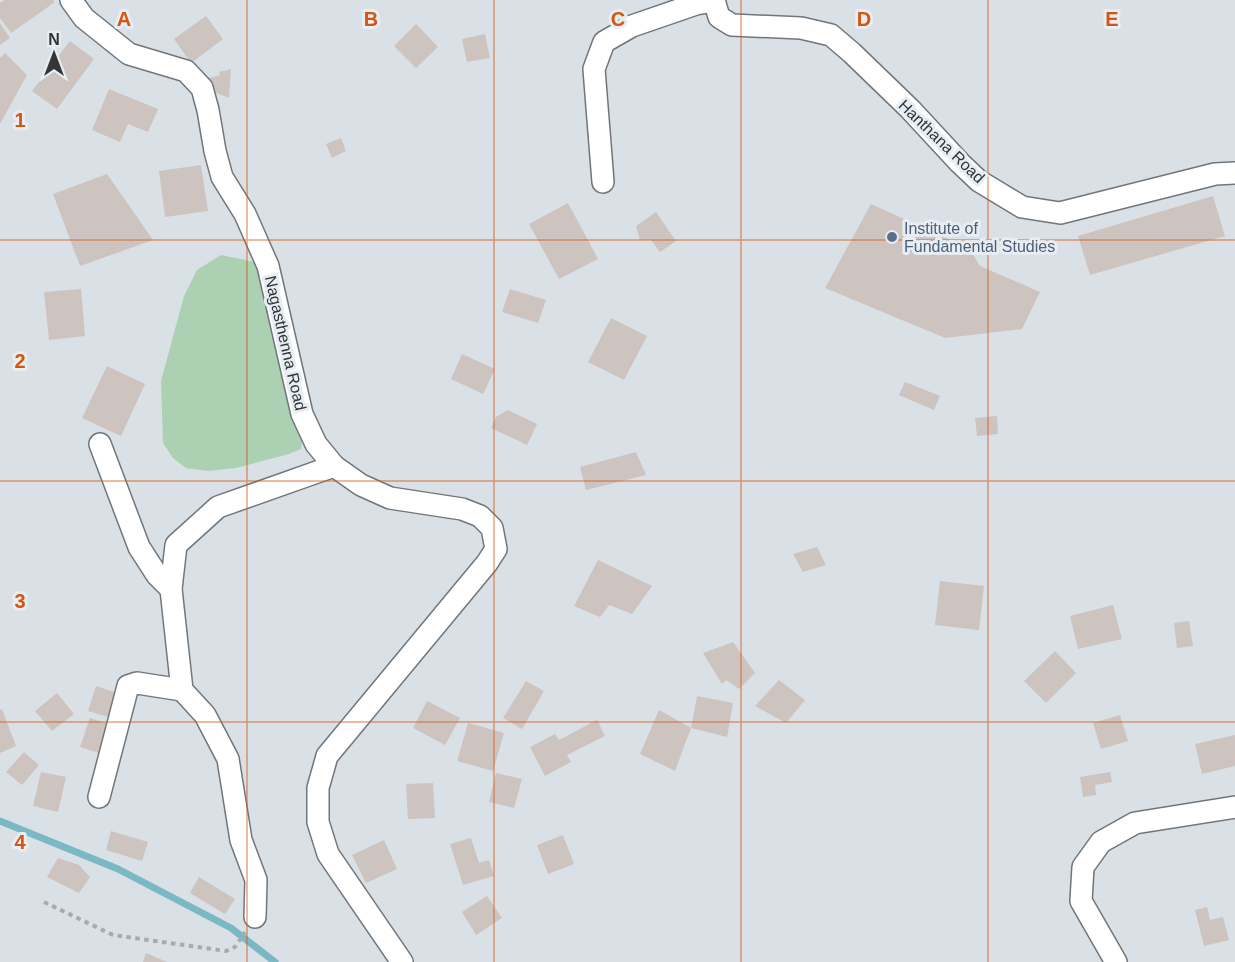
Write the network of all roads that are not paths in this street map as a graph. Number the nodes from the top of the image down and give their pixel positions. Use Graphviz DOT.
graph roads {
  1 [pos="71,0"];
  2 [pos="714,0"];
  3 [pos="1235,173"];
  4 [pos="603,182"];
  5 [pos="100,444"];
  6 [pos="334,466"];
  7 [pos="171,589"];
  8 [pos="182,690"];
  9 [pos="99,797"];
  10 [pos="1235,807"];
  11 [pos="255,916"];
  12 [pos="402,962"];
  13 [pos="1116,962"];
  1 -- 6 [label="street, Nagasthenna Road"];
  2 -- 3 [label="street, Hanthana Road"];
  2 -- 4 [label="street"];
  5 -- 7 [label="street"];
  6 -- 7 [label="street"];
  6 -- 12 [label="street, Nagasthenna Road"];
  7 -- 8 [label="street"];
  8 -- 9 [label="street"];
  8 -- 11 [label="street"];
  10 -- 13 [label="street"];
}
